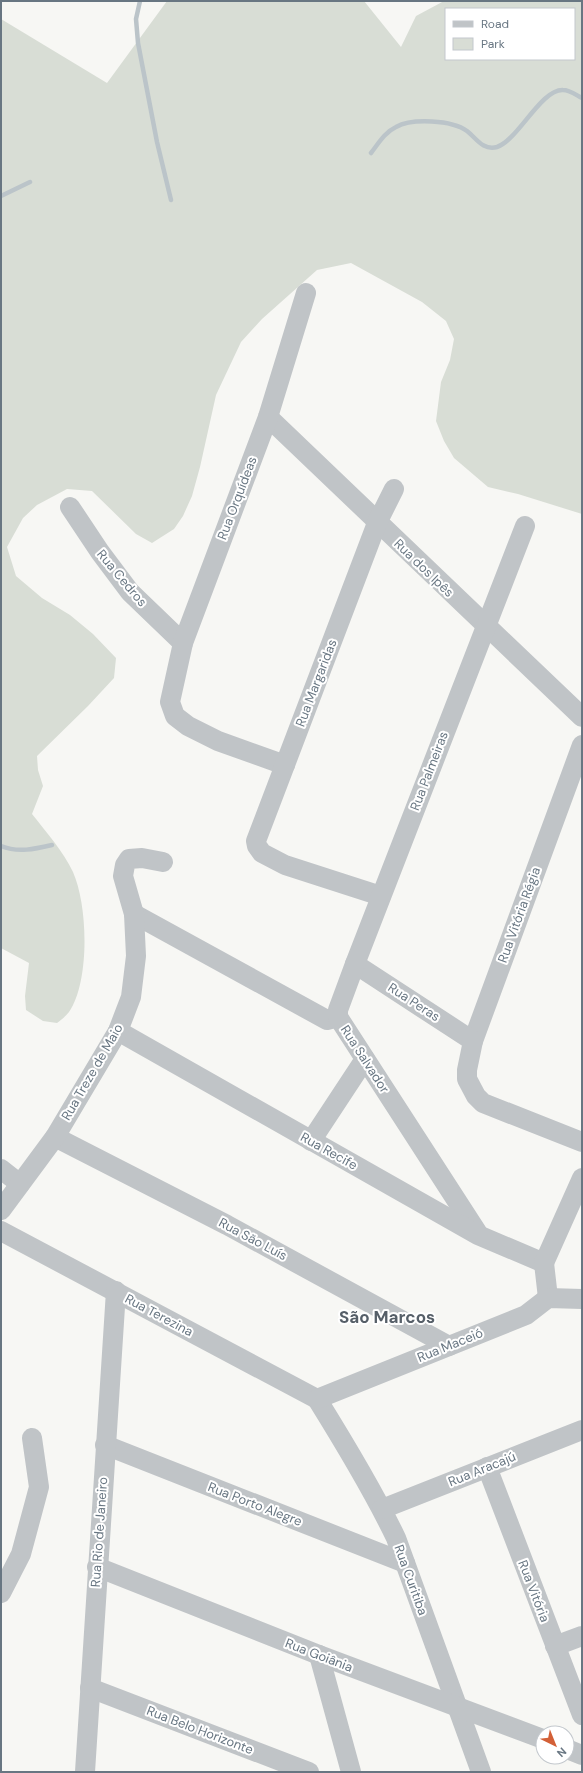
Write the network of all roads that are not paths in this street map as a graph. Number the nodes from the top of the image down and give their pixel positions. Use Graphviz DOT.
graph roads {
  1 [pos="306,293"];
  2 [pos="268,417"];
  3 [pos="394,489"];
  4 [pos="70,507"];
  5 [pos="377,523"];
  6 [pos="525,526"];
  7 [pos="485,626"];
  8 [pos="183,644"];
  9 [pos="582,717"];
  10 [pos="582,745"];
  11 [pos="285,765"];
  12 [pos="163,862"];
  13 [pos="381,896"];
  14 [pos="134,914"];
  15 [pos="355,964"];
  16 [pos="338,1017"];
  17 [pos="118,1031"];
  18 [pos="473,1041"];
  19 [pos="365,1059"];
  20 [pos="55,1137"];
  21 [pos="311,1141"];
  22 [pos="582,1142"];
  23 [pos="1,1169"];
  24 [pos="582,1178"];
  25 [pos="20,1184"];
  26 [pos="1,1210"];
  27 [pos="1,1231"];
  28 [pos="478,1235"];
  29 [pos="544,1263"];
  30 [pos="116,1291"];
  31 [pos="548,1298"];
  32 [pos="582,1299"];
  33 [pos="449,1346"];
  34 [pos="317,1399"];
  35 [pos="582,1430"];
  36 [pos="32,1438"];
  37 [pos="105,1445"];
  38 [pos="488,1467"];
  39 [pos="382,1509"];
  40 [pos="405,1563"];
  41 [pos="97,1567"];
  42 [pos="1,1593"];
  43 [pos="582,1636"];
  44 [pos="555,1646"];
  45 [pos="320,1655"];
  46 [pos="90,1688"];
  47 [pos="456,1705"];
  48 [pos="582,1715"];
  49 [pos="535,1736"];
  50 [pos="85,1772"];
  51 [pos="310,1772"];
  52 [pos="351,1772"];
  53 [pos="481,1772"];
  1 -- 2 [label="street, Rua Orquídeas"];
  2 -- 5 [label="street, Rua dos Ipês"];
  2 -- 8 [label="street, Rua Orquídeas"];
  3 -- 5 [label="street, Rua Margaridas"];
  4 -- 8 [label="street, Rua Cedros"];
  5 -- 7 [label="street, Rua dos Ipês"];
  5 -- 11 [label="street, Rua Margaridas"];
  6 -- 7 [label="street, Rua Palmeiras"];
  7 -- 9 [label="street, Rua dos Ipês"];
  7 -- 13 [label="street, Rua Palmeiras"];
  8 -- 11 [label="street, Rua Orquídeas"];
  10 -- 18 [label="street, Rua Vitória Régia"];
  11 -- 13 [label="street, Rua Margaridas"];
  12 -- 14 [label="street, Rua Treze de Maio"];
  13 -- 15 [label="street, Rua Palmeiras"];
  14 -- 16 [label="street, Rua Salvador"];
  14 -- 17 [label="street, Rua Treze de Maio"];
  15 -- 16 [label="street, Rua Palmeiras"];
  15 -- 18 [label="street, Rua Peras"];
  16 -- 19 [label="street, Rua Salvador"];
  17 -- 20 [label="street, Rua Treze de Maio"];
  17 -- 21 [label="street, Rua Recife"];
  18 -- 22 [label="street, Rua Vitória Régia"];
  19 -- 21 [label="street"];
  19 -- 28 [label="street, Rua Salvador"];
  20 -- 25 [label="street, Rua Treze de Maio"];
  20 -- 33 [label="street, Rua São Luís"];
  21 -- 28 [label="street, Rua Recife"];
  23 -- 25 [label="street"];
  24 -- 29 [label="street"];
  25 -- 26 [label="street, Rua Treze de Maio"];
  27 -- 30 [label="street, Rua Terezina"];
  28 -- 29 [label="street, Rua Recife"];
  29 -- 31 [label="street"];
  30 -- 34 [label="street, Rua Terezina"];
  30 -- 37 [label="street, Rua Rio de Janeiro"];
  31 -- 32 [label="street"];
  31 -- 33 [label="street, Rua Maceió"];
  33 -- 34 [label="street, Rua Maceió"];
  34 -- 39 [label="street, Rua Curitiba"];
  35 -- 38 [label="street, Rua Aracajú"];
  36 -- 42 [label="street"];
  37 -- 40 [label="street, Rua Porto Alegre"];
  37 -- 41 [label="street, Rua Rio de Janeiro"];
  38 -- 39 [label="street, Rua Aracajú"];
  38 -- 44 [label="street, Rua Vitória"];
  39 -- 40 [label="street, Rua Curitiba"];
  40 -- 47 [label="street, Rua Curitiba"];
  41 -- 45 [label="street, Rua Goiânia"];
  41 -- 46 [label="street, Rua Rio de Janeiro"];
  43 -- 44 [label="street"];
  44 -- 48 [label="street, Rua Vitória"];
  45 -- 47 [label="street, Rua Goiânia"];
  45 -- 52 [label="street"];
  46 -- 50 [label="street, Rua Rio de Janeiro"];
  46 -- 51 [label="street, Rua Belo Horizonte"];
  47 -- 49 [label="street, Rua Goiânia"];
  47 -- 53 [label="street, Rua Curitiba"];
}
